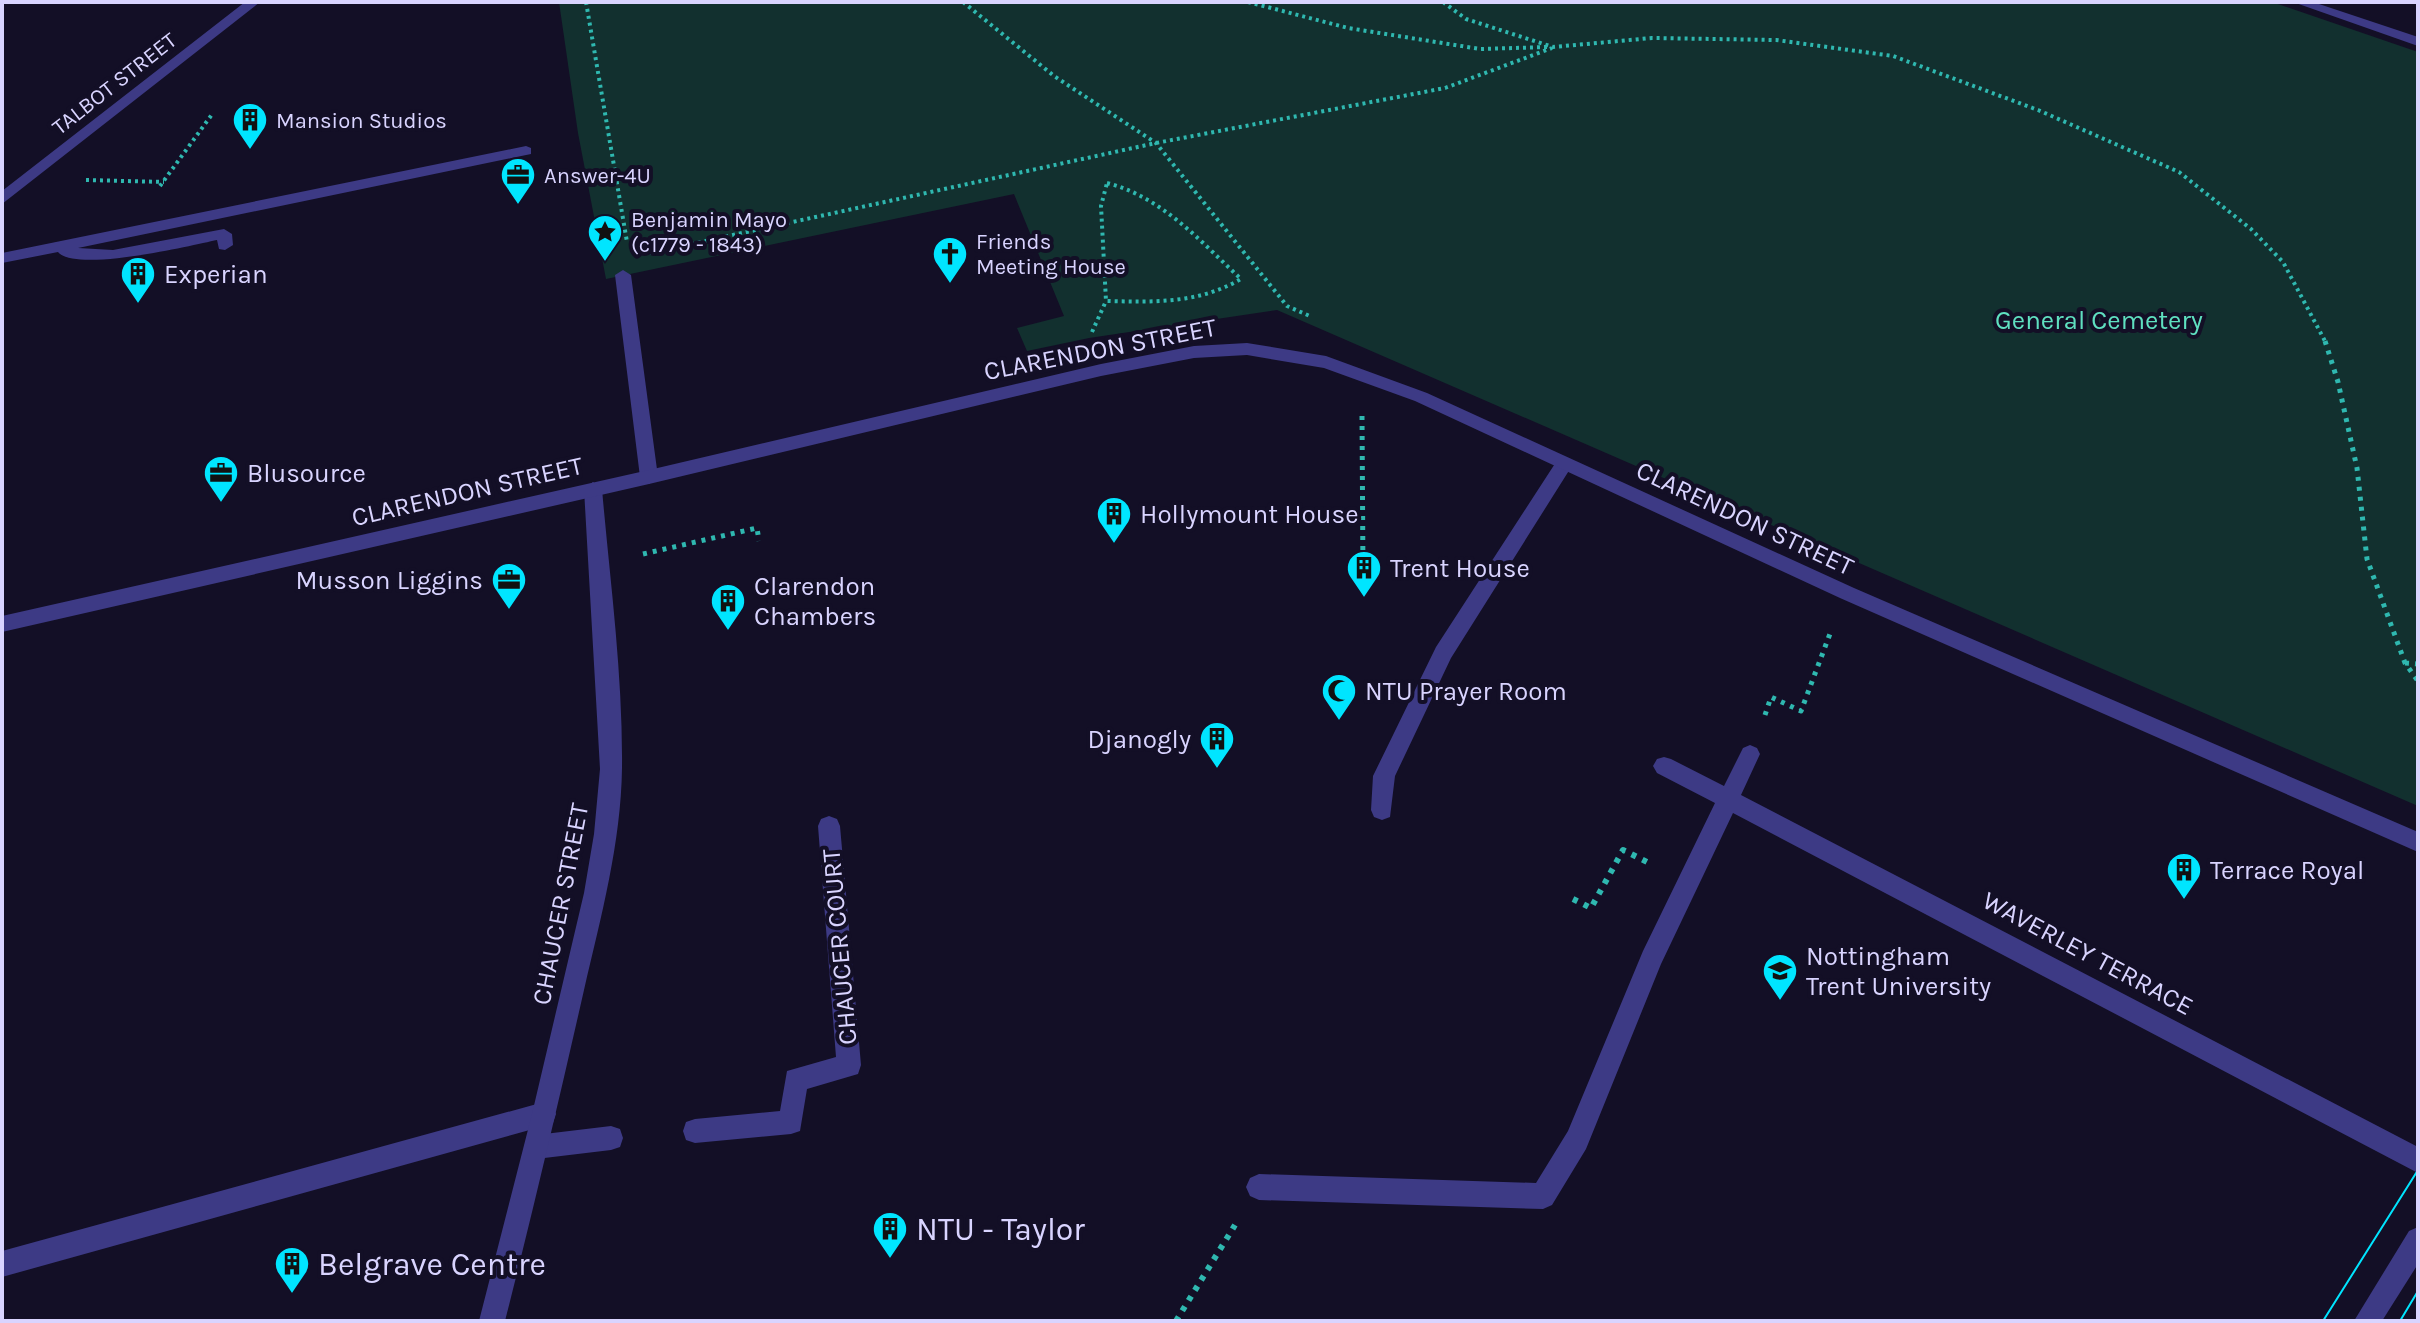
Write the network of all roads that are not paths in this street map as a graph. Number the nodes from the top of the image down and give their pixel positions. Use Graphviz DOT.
graph roads {
  1 [pos="253,2"];
  2 [pos="2300,2"];
  3 [pos="2418,42"];
  4 [pos="526,151"];
  5 [pos="2,199"];
  6 [pos="225,245"];
  7 [pos="38,250"];
  8 [pos="2,258"];
  9 [pos="623,275"];
  10 [pos="1564,464"];
  11 [pos="649,477"];
  12 [pos="593,489"];
  13 [pos="2,624"];
  14 [pos="1750,754"];
  15 [pos="1664,766"];
  16 [pos="1730,798"];
  17 [pos="1382,810"];
  18 [pos="829,826"];
  19 [pos="2418,842"];
  20 [pos="544,1114"];
  21 [pos="695,1131"];
  22 [pos="611,1138"];
  23 [pos="536,1147"];
  24 [pos="2418,1160"];
  25 [pos="1259,1187"];
  26 [pos="2418,1240"];
  27 [pos="2,1264"];
  28 [pos="492,1321"];
  29 [pos="2367,1321"];
  1 -- 5 [label="street, TALBOT STREET"];
  2 -- 3 [label="street"];
  4 -- 7 [label="street"];
  6 -- 7 [label="street"];
  7 -- 8 [label="street"];
  9 -- 11 [label="street"];
  10 -- 11 [label="street, CLARENDON STREET"];
  10 -- 17 [label="street"];
  10 -- 19 [label="street, CLARENDON STREET"];
  11 -- 12 [label="street, CLARENDON STREET"];
  12 -- 13 [label="street, CLARENDON STREET"];
  12 -- 20 [label="street, CHAUCER STREET"];
  14 -- 16 [label="street"];
  15 -- 16 [label="street, WAVERLEY TERRACE"];
  16 -- 24 [label="street, WAVERLEY TERRACE"];
  16 -- 25 [label="street"];
  18 -- 21 [label="street, CHAUCER COURT"];
  20 -- 23 [label="street, CHAUCER STREET"];
  20 -- 27 [label="street"];
  22 -- 23 [label="street"];
  23 -- 28 [label="street, CHAUCER STREET"];
  26 -- 29 [label="street"];
}
